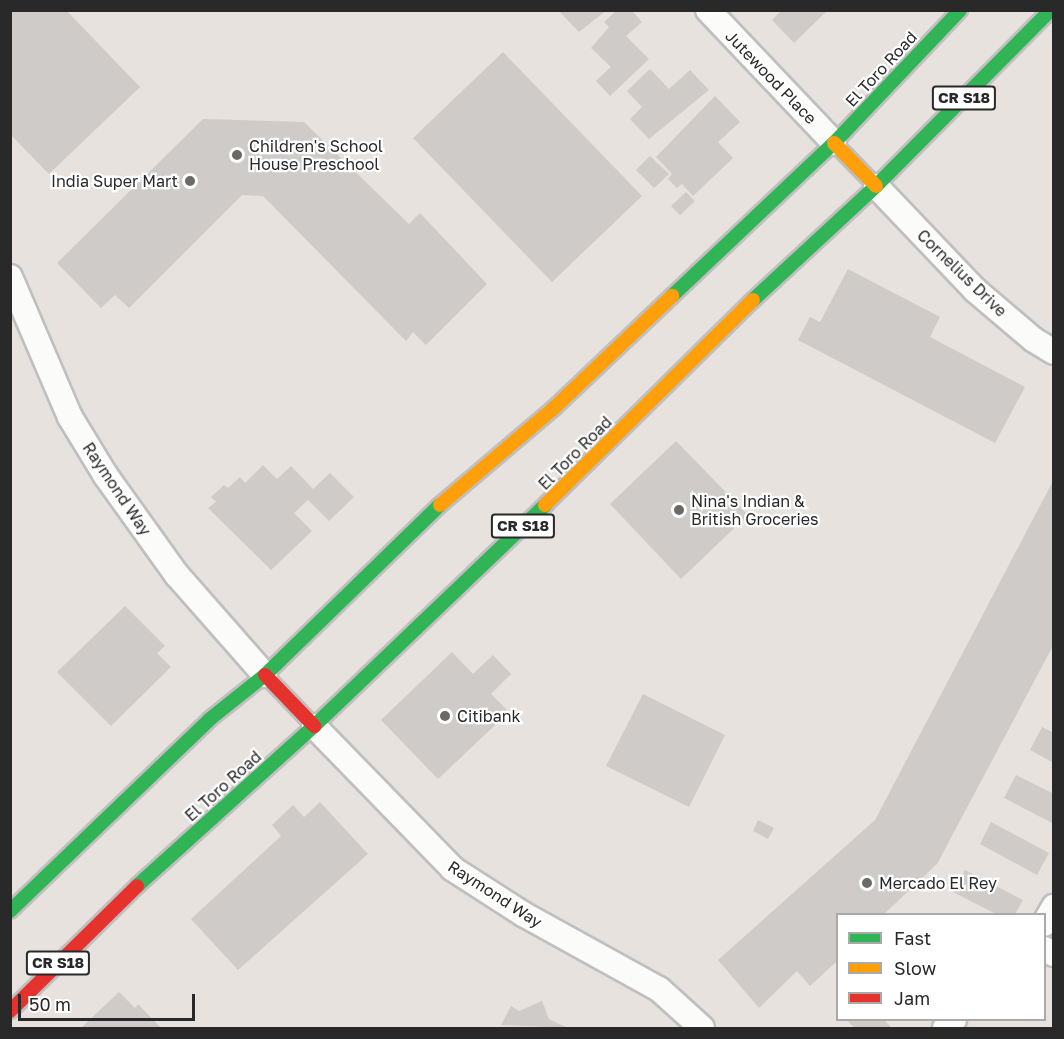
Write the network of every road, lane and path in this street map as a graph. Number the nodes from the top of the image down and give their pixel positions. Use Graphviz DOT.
graph roads {
  1 [pos="708,10"];
  2 [pos="960,10"];
  3 [pos="1052,10"];
  4 [pos="834,143"];
  5 [pos="876,186"];
  6 [pos="10,277"];
  7 [pos="1053,352"];
  8 [pos="265,675"];
  9 [pos="314,726"];
  10 [pos="10,911"];
  11 [pos="10,1011"];
  12 [pos="702,1029"];
  1 -- 4 [label="street, Jutewood Place"];
  2 -- 4 [label="main road, El Toro Road"];
  3 -- 5 [label="main road, El Toro Road / CR S18"];
  4 -- 5 [label="main road"];
  4 -- 8 [label="main road, El Toro Road"];
  5 -- 7 [label="street, Cornelius Drive"];
  5 -- 9 [label="main road, El Toro Road / CR S18"];
  6 -- 8 [label="street, Raymond Way"];
  8 -- 9 [label="main road"];
  8 -- 10 [label="main road, El Toro Road"];
  9 -- 11 [label="main road, El Toro Road / CR S18"];
  9 -- 12 [label="street, Raymond Way"];
}
